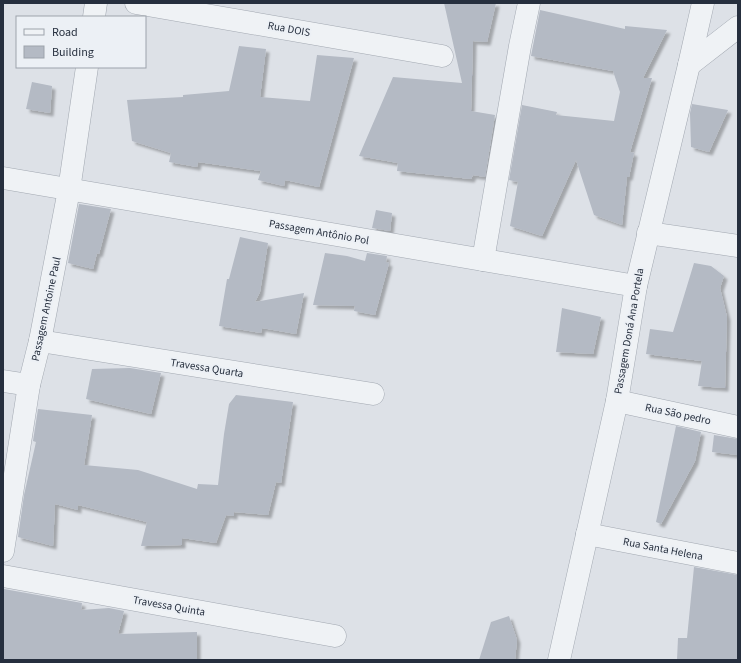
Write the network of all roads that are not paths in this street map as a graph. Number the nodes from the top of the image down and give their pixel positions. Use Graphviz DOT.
graph roads {
  1 [pos="96,3"];
  2 [pos="136,3"];
  3 [pos="529,3"];
  4 [pos="703,3"];
  5 [pos="94,16"];
  6 [pos="738,27"];
  7 [pos="442,56"];
  8 [pos="689,65"];
  9 [pos="87,68"];
  10 [pos="3,178"];
  11 [pos="69,190"];
  12 [pos="648,233"];
  13 [pos="738,246"];
  14 [pos="483,260"];
  15 [pos="636,286"];
  16 [pos="40,341"];
  17 [pos="3,381"];
  18 [pos="29,385"];
  19 [pos="373,394"];
  20 [pos="617,401"];
  21 [pos="738,427"];
  22 [pos="587,534"];
  23 [pos="3,551"];
  24 [pos="738,563"];
  25 [pos="3,576"];
  26 [pos="335,636"];
  27 [pos="559,660"];
  1 -- 5 [label="street"];
  2 -- 7 [label="street, Rua DOIS"];
  3 -- 14 [label="street"];
  4 -- 8 [label="street, Passagem Doná Ana Portela"];
  6 -- 8 [label="street"];
  8 -- 12 [label="street, Passagem Doná Ana Portela"];
  9 -- 11 [label="street, Passagem Antoine Paul"];
  10 -- 11 [label="street, Passagem Antônio Pol"];
  11 -- 14 [label="street, Passagem Antônio Pol"];
  11 -- 16 [label="street, Passagem Antoine Paul"];
  12 -- 13 [label="street"];
  12 -- 15 [label="street, Passagem Doná Ana Portela"];
  14 -- 15 [label="street, Passagem Antônio Pol"];
  15 -- 20 [label="street, Passagem Doná Ana Portela"];
  16 -- 18 [label="street, Passagem Antoine Paul"];
  16 -- 19 [label="street, Travessa Quarta"];
  17 -- 18 [label="street"];
  18 -- 23 [label="street, Passagem Antoine Paul"];
  20 -- 21 [label="street, Rua São pedro"];
  20 -- 22 [label="street, Passagem Doná Ana Portela"];
  22 -- 24 [label="street, Rua Santa Helena"];
  22 -- 27 [label="street, Passagem Doná Ana Portela"];
  25 -- 26 [label="street, Travessa Quinta"];
}
